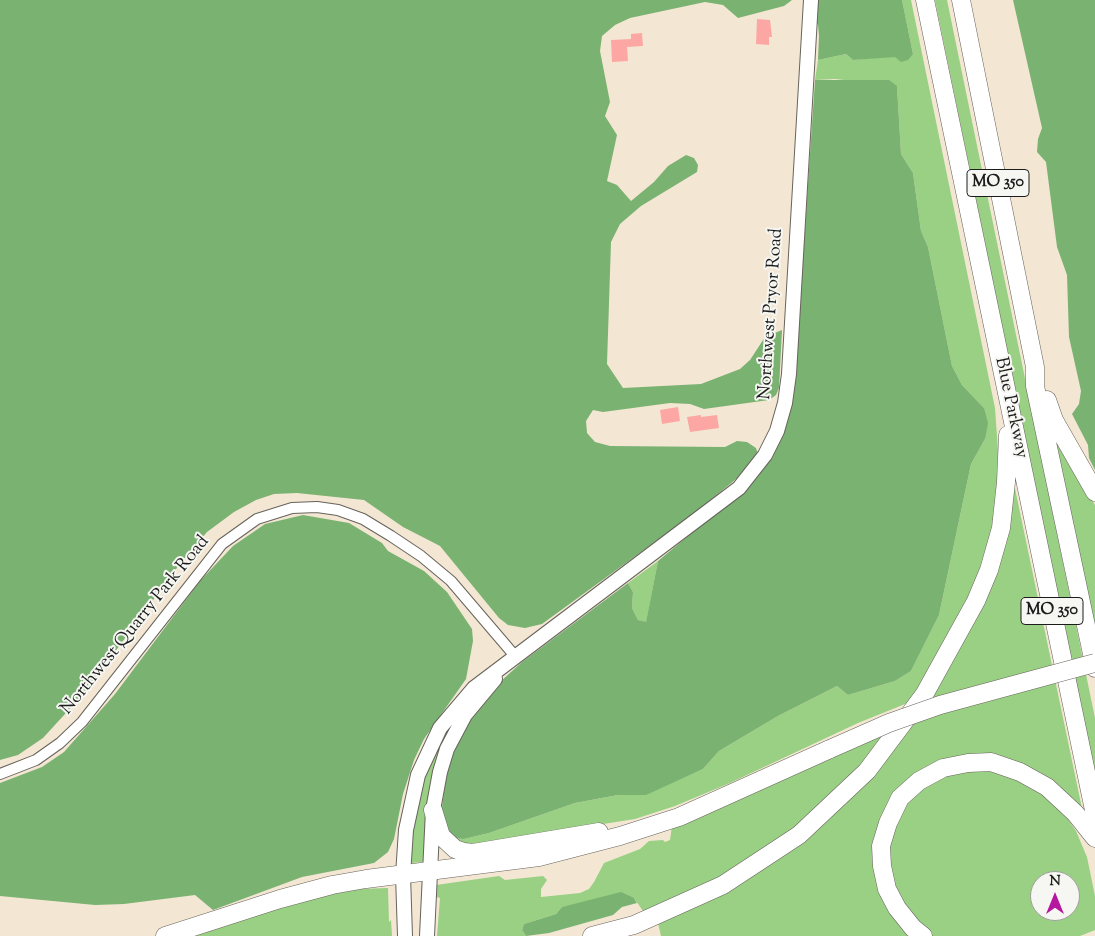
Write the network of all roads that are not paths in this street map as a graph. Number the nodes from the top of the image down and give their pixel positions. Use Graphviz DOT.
graph roads {
  1 [pos="812,0"];
  2 [pos="925,0"];
  3 [pos="961,0"];
  4 [pos="1035,367"];
  5 [pos="1009,407"];
  6 [pos="1095,492"];
  7 [pos="515,656"];
  8 [pos="1095,663"];
  9 [pos="1095,668"];
  10 [pos="0,774"];
  11 [pos="433,810"];
  12 [pos="1095,816"];
  13 [pos="654,825"];
  14 [pos="1095,838"];
  15 [pos="430,872"];
  16 [pos="403,875"];
  17 [pos="427,930"];
  18 [pos="405,933"];
  19 [pos="166,936"];
  20 [pos="592,936"];
  21 [pos="923,936"];
  1 -- 7 [label="main road, Northwest Pryor Road"];
  2 -- 5 [label="highway, Blue Parkway / MO 350"];
  3 -- 4 [label="highway, Blue Parkway / MO 350"];
  4 -- 6 [label="highway"];
  4 -- 9 [label="highway, Blue Parkway / MO 350"];
  5 -- 12 [label="highway, Blue Parkway / MO 350"];
  5 -- 20 [label="highway"];
  7 -- 10 [label="street, Northwest Quarry Park Road"];
  7 -- 11 [label="main road, Northwest Pryor Road"];
  7 -- 16 [label="main road, Northwest Pryor Road"];
  8 -- 13 [label="highway, bridge"];
  11 -- 13 [label="highway"];
  11 -- 15 [label="main road, Northwest Pryor Road"];
  13 -- 15 [label="highway"];
  14 -- 21 [label="highway"];
  15 -- 16 [label="highway"];
  15 -- 17 [label="main road, Northwest Pryor Road"];
  16 -- 18 [label="main road, Northwest Pryor Road"];
  16 -- 19 [label="highway"];
}
